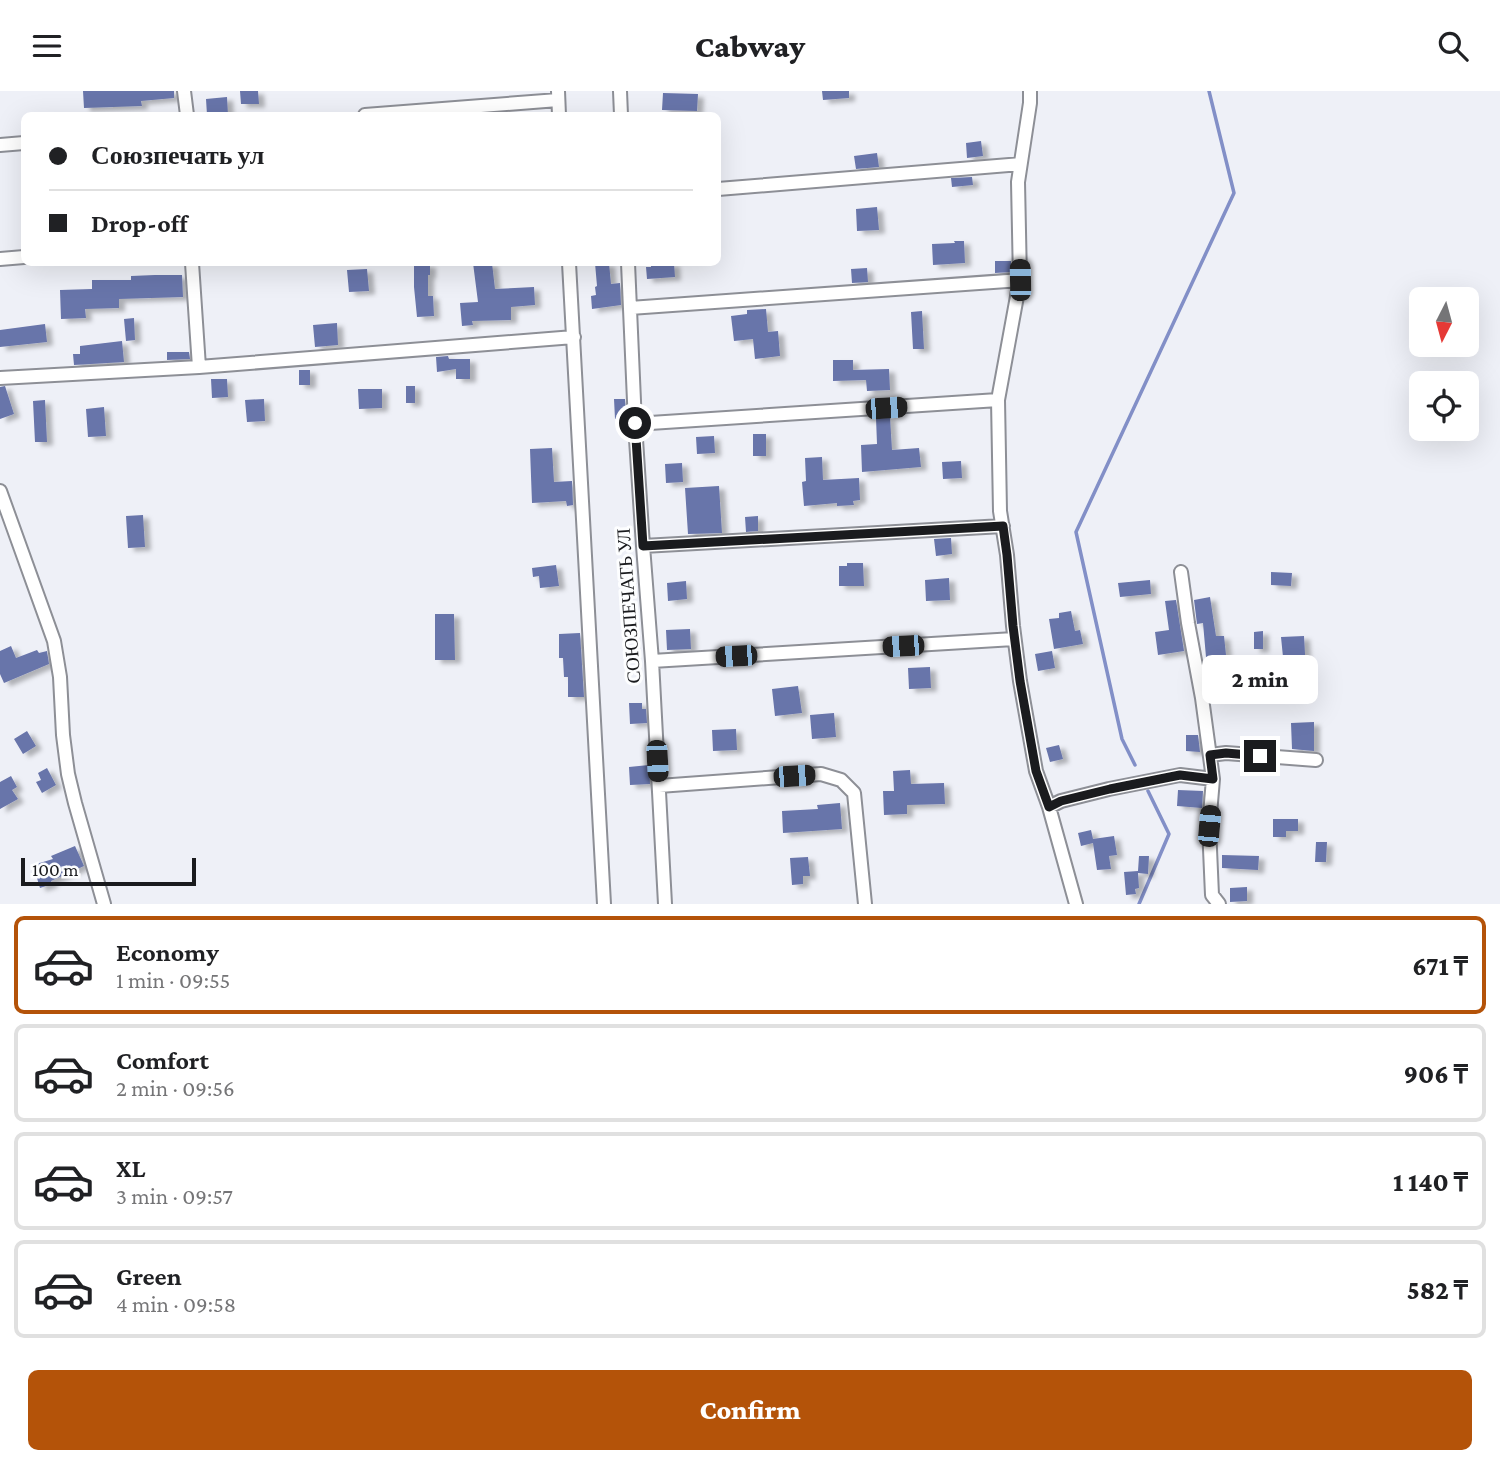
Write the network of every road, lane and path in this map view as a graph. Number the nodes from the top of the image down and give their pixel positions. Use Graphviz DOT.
graph roads {
  1 [pos="184,91"];
  2 [pos="620,91"];
  3 [pos="1030,91"];
  4 [pos="558,95"];
  5 [pos="187,112"];
  6 [pos="394,112"];
  7 [pos="621,112"];
  8 [pos="21,143"];
  9 [pos="0,145"];
  10 [pos="1020,163"];
  11 [pos="721,189"];
  12 [pos="21,257"];
  13 [pos="0,259"];
  14 [pos="192,266"];
  15 [pos="569,266"];
  16 [pos="628,266"];
  17 [pos="1020,280"];
  18 [pos="630,308"];
  19 [pos="574,338"];
  20 [pos="199,367"];
  21 [pos="0,378"];
  22 [pos="998,400"];
  23 [pos="635,423"];
  24 [pos="0,491"];
  25 [pos="1003,526"];
  26 [pos="643,546"];
  27 [pos="1181,572"];
  28 [pos="1014,639"];
  29 [pos="652,661"];
  30 [pos="1210,755"];
  31 [pos="1316,760"];
  32 [pos="1213,779"];
  33 [pos="659,786"];
  34 [pos="1049,807"];
  35 [pos="1213,901"];
  36 [pos="104,904"];
  37 [pos="604,904"];
  38 [pos="665,904"];
  39 [pos="865,904"];
  40 [pos="1076,904"];
  1 -- 5 [label="street"];
  2 -- 7 [label="street"];
  3 -- 10 [label="street"];
  4 -- 6 [label="street"];
  8 -- 9 [label="street"];
  10 -- 11 [label="street"];
  10 -- 17 [label="street"];
  12 -- 13 [label="street"];
  14 -- 20 [label="street"];
  15 -- 19 [label="street, СОЮЗПЕЧАТЬ УЛ"];
  16 -- 18 [label="street, СОЮЗПЕЧАТЬ УЛ"];
  17 -- 18 [label="street"];
  17 -- 22 [label="street"];
  18 -- 23 [label="street, СОЮЗПЕЧАТЬ УЛ"];
  19 -- 20 [label="street"];
  19 -- 37 [label="street, СОЮЗПЕЧАТЬ УЛ"];
  20 -- 21 [label="street"];
  22 -- 23 [label="street"];
  22 -- 25 [label="street"];
  23 -- 26 [label="street, СОЮЗПЕЧАТЬ УЛ"];
  24 -- 36 [label="street"];
  25 -- 26 [label="street"];
  25 -- 28 [label="street"];
  26 -- 29 [label="street, СОЮЗПЕЧАТЬ УЛ"];
  27 -- 30 [label="street"];
  28 -- 29 [label="street"];
  28 -- 34 [label="street"];
  29 -- 33 [label="street, СОЮЗПЕЧАТЬ УЛ"];
  30 -- 31 [label="street"];
  30 -- 32 [label="street"];
  32 -- 34 [label="street"];
  32 -- 35 [label="street"];
  33 -- 38 [label="street, СОЮЗПЕЧАТЬ УЛ"];
  33 -- 39 [label="street"];
  34 -- 40 [label="street"];
}
